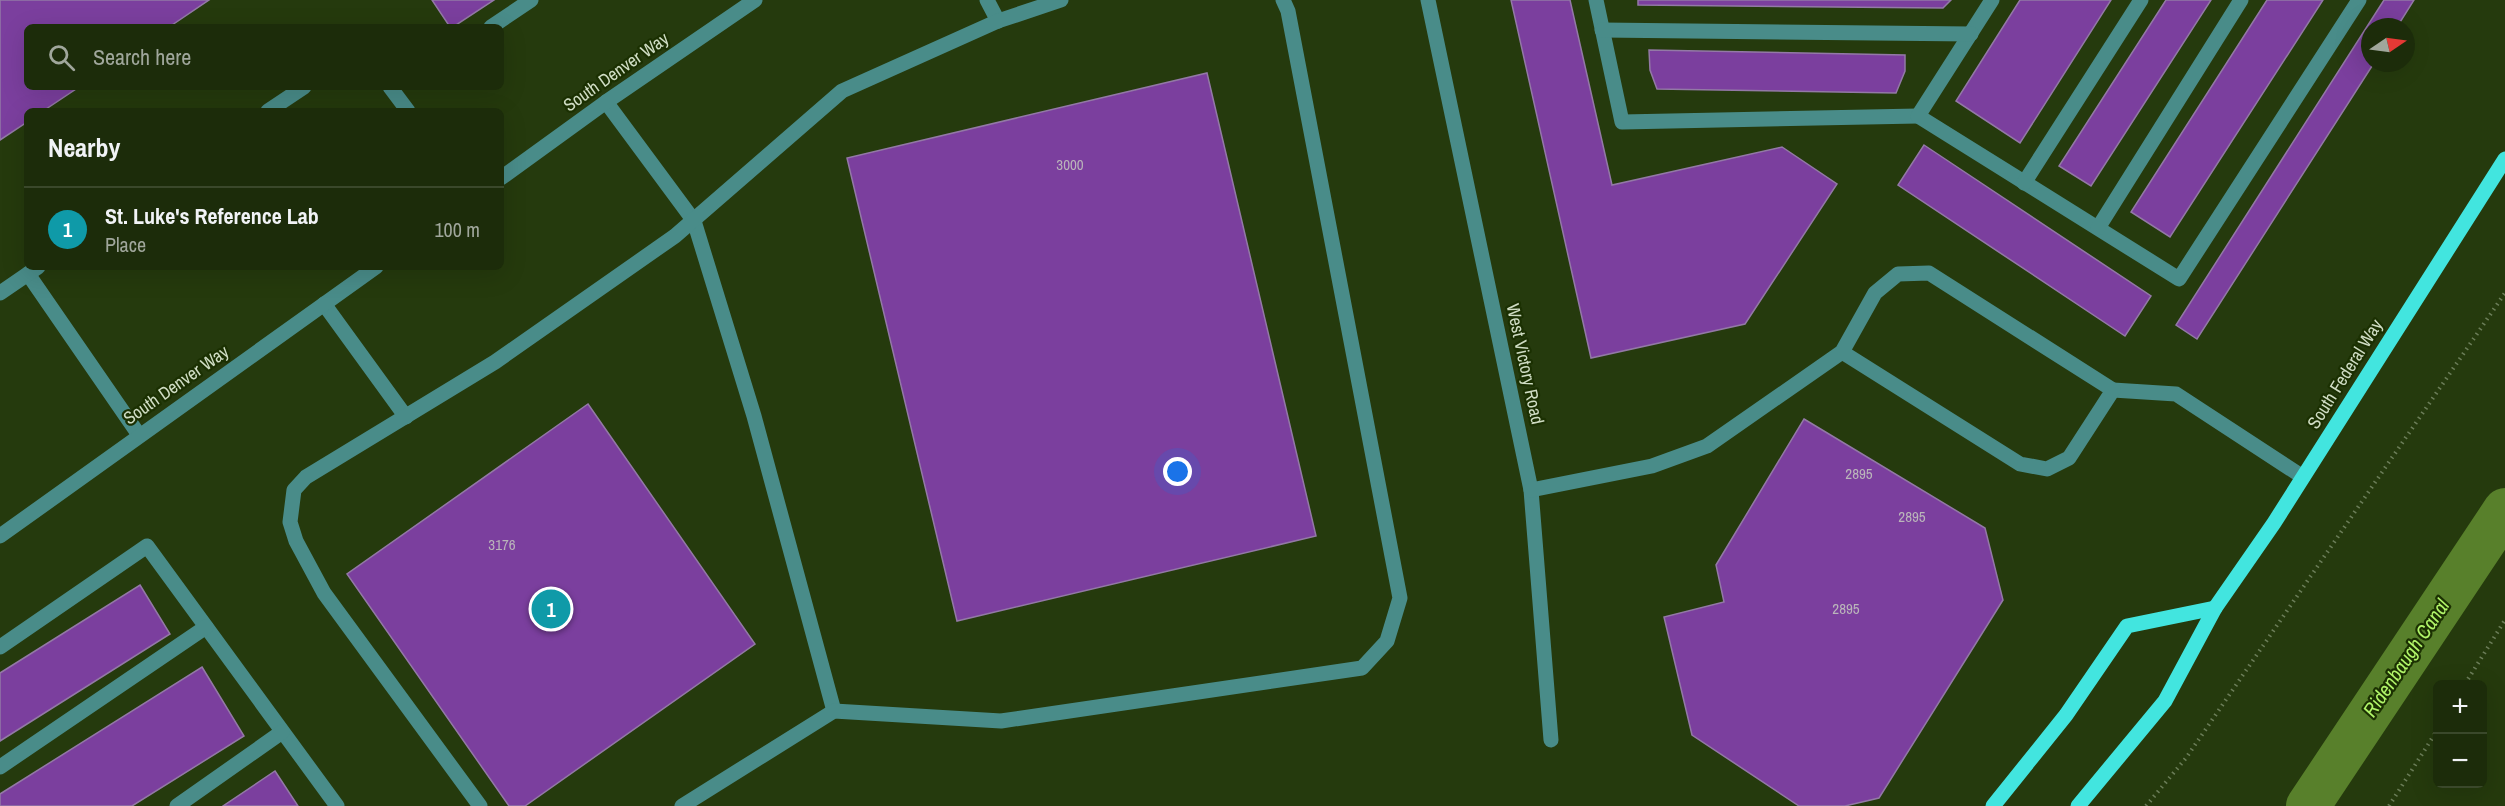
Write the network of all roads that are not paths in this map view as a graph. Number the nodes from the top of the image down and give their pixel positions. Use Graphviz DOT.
graph roads {
  1 [pos="531,0"];
  2 [pos="755,0"];
  3 [pos="987,0"];
  4 [pos="1061,0"];
  5 [pos="1283,0"];
  6 [pos="1428,0"];
  7 [pos="1596,0"];
  8 [pos="1992,0"];
  9 [pos="2141,0"];
  10 [pos="2241,0"];
  11 [pos="2359,0"];
  12 [pos="998,21"];
  13 [pos="495,24"];
  14 [pos="1602,30"];
  15 [pos="1971,34"];
  16 [pos="299,90"];
  17 [pos="396,90"];
  18 [pos="606,102"];
  19 [pos="272,108"];
  20 [pos="406,108"];
  21 [pos="1918,117"];
  22 [pos="2505,159"];
  23 [pos="504,176"];
  24 [pos="2024,183"];
  25 [pos="694,220"];
  26 [pos="2098,228"];
  27 [pos="33,270"];
  28 [pos="372,270"];
  29 [pos="0,293"];
  30 [pos="324,304"];
  31 [pos="1842,352"];
  32 [pos="2112,390"];
  33 [pos="406,417"];
  34 [pos="139,435"];
  35 [pos="2303,477"];
  36 [pos="1531,490"];
  37 [pos="0,536"];
  38 [pos="2215,608"];
  39 [pos="206,627"];
  40 [pos="0,646"];
  41 [pos="834,711"];
  42 [pos="282,732"];
  43 [pos="1551,740"];
  44 [pos="0,767"];
  45 [pos="177,806"];
  46 [pos="337,806"];
  47 [pos="480,806"];
  48 [pos="682,806"];
  49 [pos="1993,806"];
  50 [pos="2078,806"];
  1 -- 13 [label="street"];
  2 -- 18 [label="street, South Denver Way"];
  3 -- 12 [label="street"];
  4 -- 12 [label="street"];
  5 -- 41 [label="street"];
  6 -- 36 [label="street, West Victory Road"];
  7 -- 14 [label="street"];
  8 -- 15 [label="street"];
  9 -- 24 [label="street"];
  10 -- 26 [label="street"];
  11 -- 26 [label="street"];
  12 -- 25 [label="street"];
  14 -- 15 [label="street"];
  14 -- 21 [label="street"];
  15 -- 21 [label="street"];
  16 -- 19 [label="street"];
  17 -- 20 [label="street"];
  18 -- 23 [label="street, South Denver Way"];
  18 -- 25 [label="street"];
  21 -- 24 [label="street"];
  22 -- 35 [label="main road, South Federal Way"];
  24 -- 26 [label="street"];
  25 -- 33 [label="street"];
  25 -- 41 [label="street"];
  27 -- 29 [label="street"];
  27 -- 34 [label="street"];
  28 -- 30 [label="street, South Denver Way"];
  30 -- 33 [label="street"];
  30 -- 34 [label="street, South Denver Way"];
  31 -- 32 [label="street"];
  31 -- 32 [label="street"];
  31 -- 36 [label="street"];
  32 -- 35 [label="street"];
  33 -- 47 [label="street"];
  34 -- 37 [label="street, South Denver Way"];
  35 -- 38 [label="main road, South Federal Way"];
  36 -- 43 [label="street, West Victory Road"];
  38 -- 49 [label="main road"];
  38 -- 50 [label="main road, South Federal Way"];
  39 -- 40 [label="street"];
  39 -- 42 [label="street"];
  39 -- 44 [label="street"];
  41 -- 48 [label="street"];
  42 -- 45 [label="street"];
  42 -- 46 [label="street"];
}
